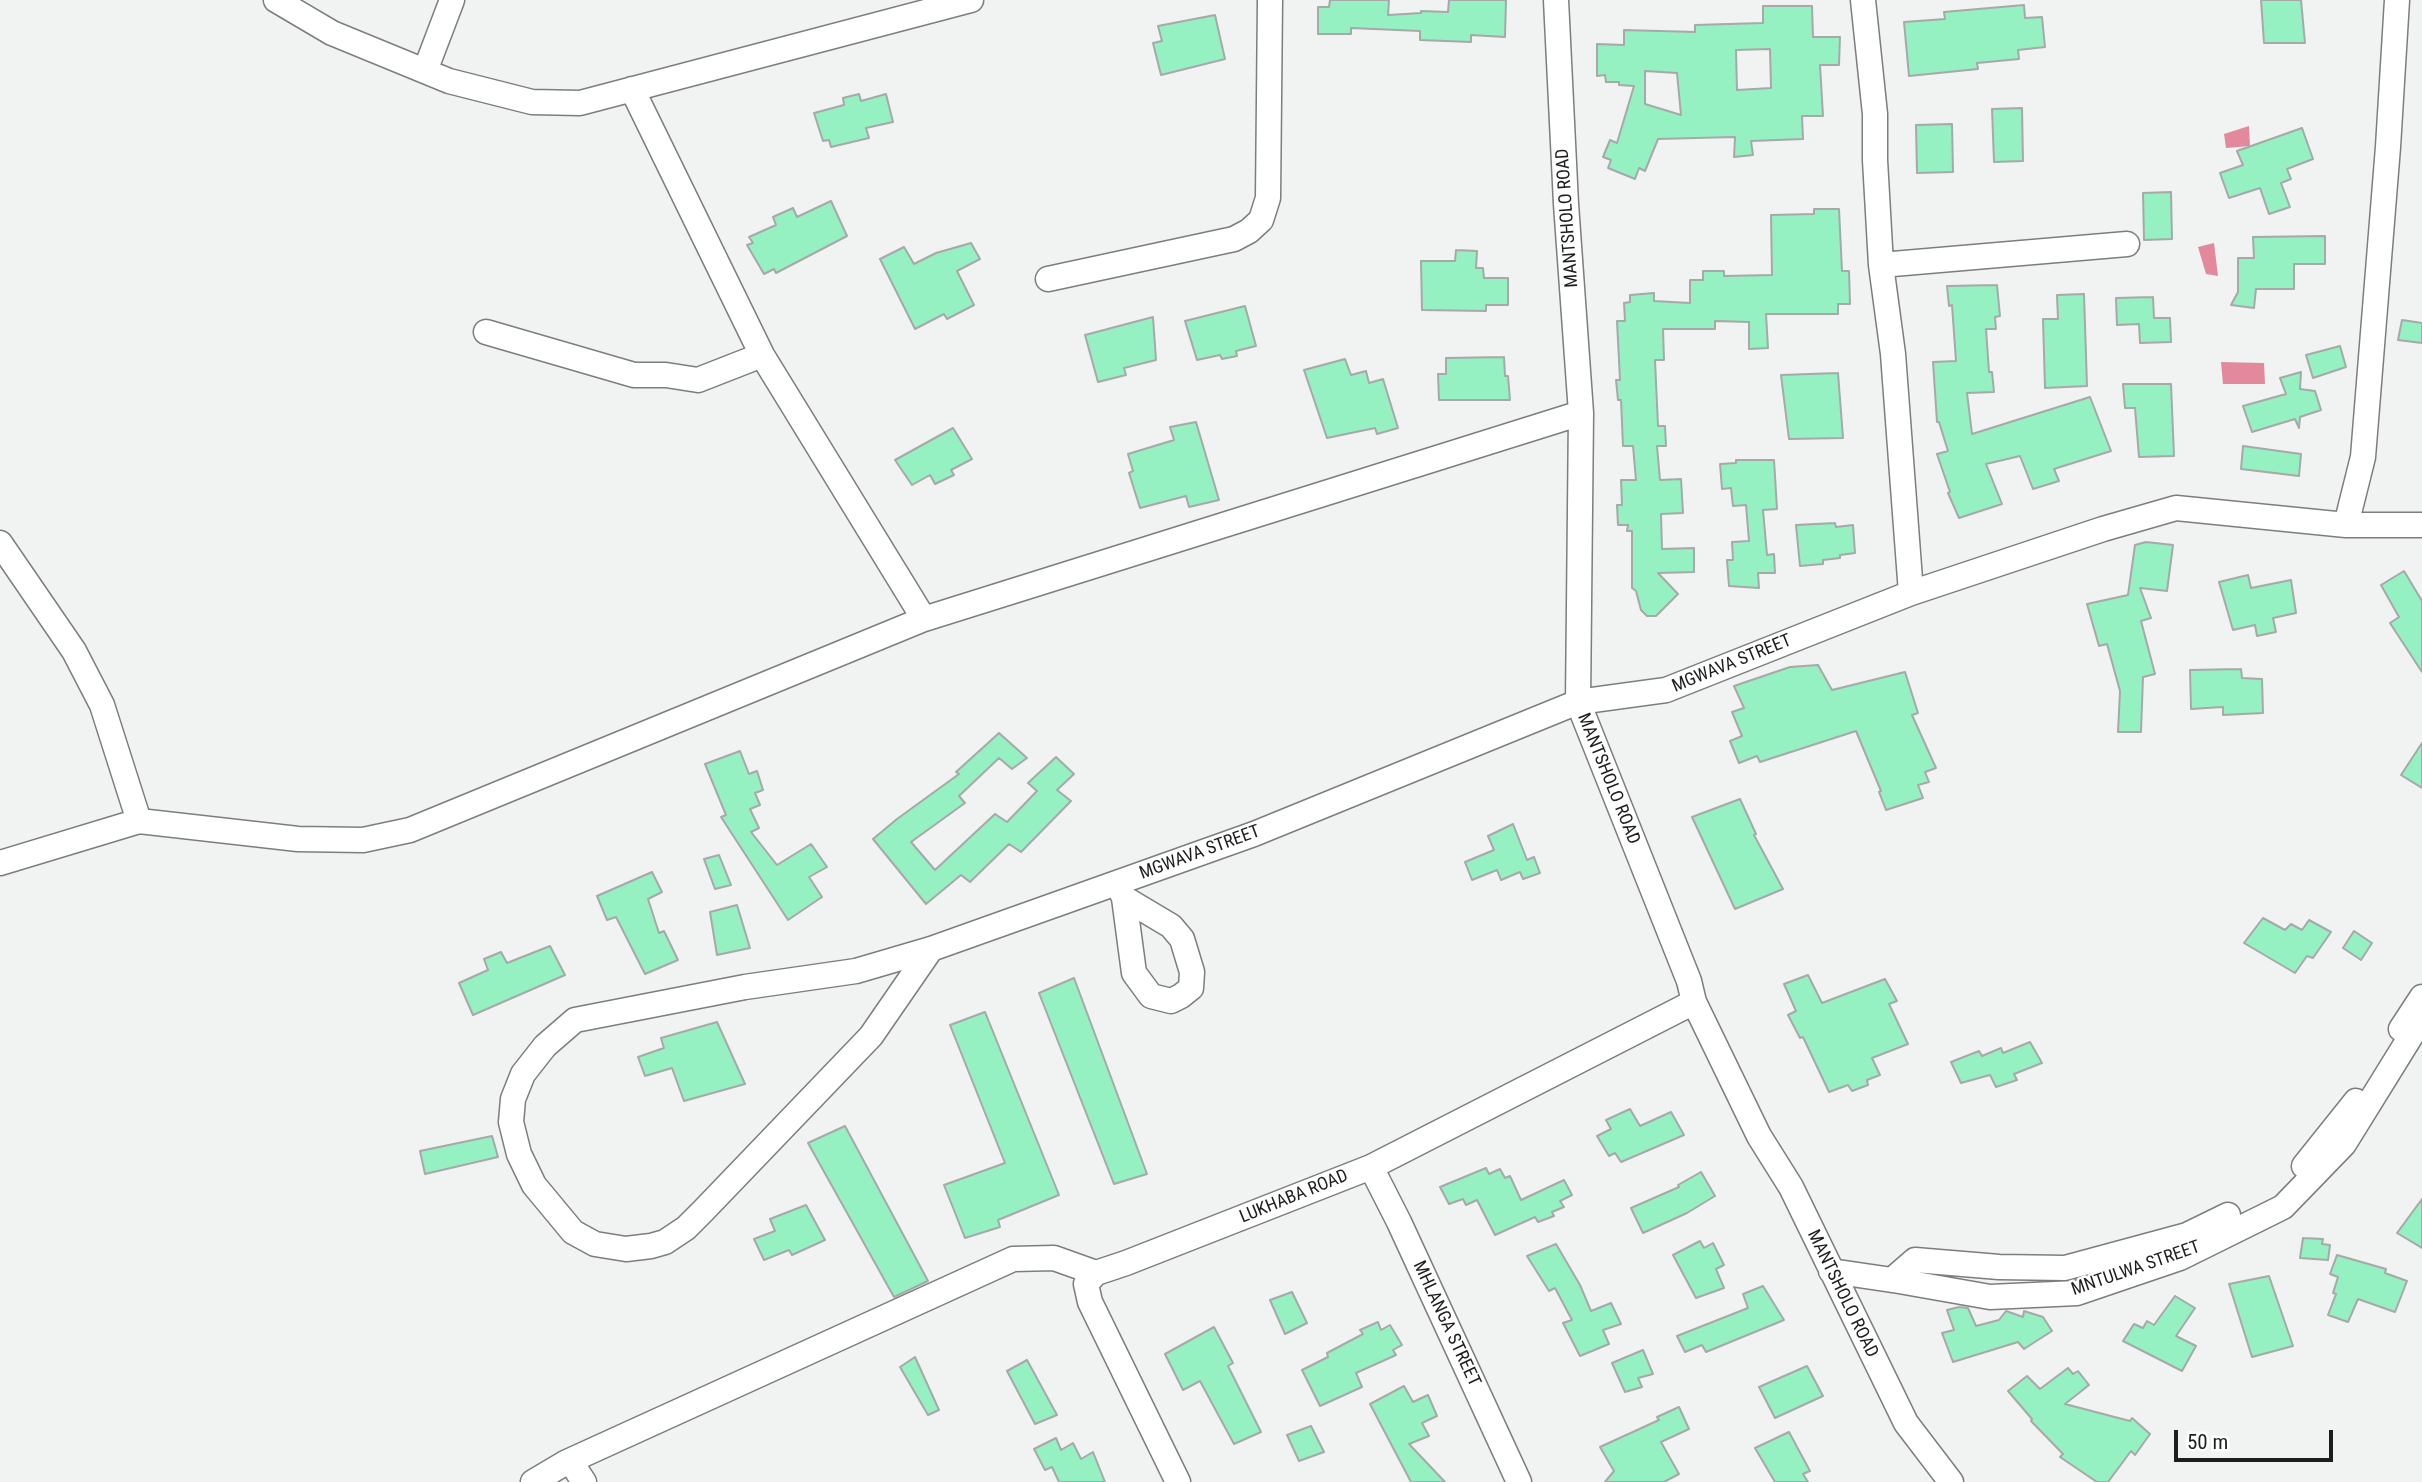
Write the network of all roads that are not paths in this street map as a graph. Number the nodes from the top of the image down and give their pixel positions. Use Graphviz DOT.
graph roads {
  1 [pos="276,0"];
  2 [pos="452,0"];
  3 [pos="971,0"];
  4 [pos="1270,0"];
  5 [pos="1556,0"];
  6 [pos="1863,0"];
  7 [pos="2397,0"];
  8 [pos="425,71"];
  9 [pos="632,89"];
  10 [pos="2127,244"];
  11 [pos="1881,265"];
  12 [pos="1048,279"];
  13 [pos="486,332"];
  14 [pos="762,355"];
  15 [pos="1581,413"];
  16 [pos="2346,525"];
  17 [pos="2422,525"];
  18 [pos="0,543"];
  19 [pos="1911,593"];
  20 [pos="924,619"];
  21 [pos="1578,702"];
  22 [pos="139,821"];
  23 [pos="0,863"];
  24 [pos="931,949"];
  25 [pos="2422,997"];
  26 [pos="1694,1002"];
  27 [pos="2422,1018"];
  28 [pos="1371,1167"];
  29 [pos="1831,1271"];
  30 [pos="1096,1273"];
  31 [pos="1892,1280"];
  32 [pos="570,1472"];
  33 [pos="533,1482"];
  34 [pos="1178,1482"];
  35 [pos="1519,1482"];
  36 [pos="1951,1482"];
  1 -- 8 [label="street"];
  2 -- 8 [label="street"];
  3 -- 9 [label="street"];
  4 -- 12 [label="street"];
  5 -- 15 [label="street, MANTSHOLO ROAD"];
  6 -- 11 [label="street"];
  7 -- 16 [label="street"];
  8 -- 9 [label="street"];
  9 -- 14 [label="street"];
  10 -- 11 [label="street"];
  11 -- 19 [label="street"];
  13 -- 14 [label="street"];
  14 -- 20 [label="street"];
  15 -- 20 [label="street"];
  15 -- 21 [label="street, MANTSHOLO ROAD"];
  16 -- 17 [label="street, MGWAVA STREET"];
  16 -- 19 [label="street, MGWAVA STREET"];
  18 -- 22 [label="street"];
  19 -- 21 [label="street, MGWAVA STREET"];
  20 -- 22 [label="street"];
  21 -- 24 [label="street, MGWAVA STREET"];
  21 -- 26 [label="street, MANTSHOLO ROAD"];
  22 -- 23 [label="street"];
  24 -- 24 [label="street, MGWAVA STREET"];
  25 -- 31 [label="street"];
  26 -- 28 [label="street, LUKHABA ROAD"];
  26 -- 29 [label="street, MANTSHOLO ROAD"];
  27 -- 31 [label="street, MNTULWA STREET"];
  28 -- 30 [label="street, LUKHABA ROAD"];
  28 -- 35 [label="street, MHLANGA STREET"];
  29 -- 31 [label="street, MNTULWA STREET"];
  29 -- 36 [label="street, MANTSHOLO ROAD"];
  30 -- 32 [label="street"];
  30 -- 34 [label="street"];
  32 -- 33 [label="street"];
}
